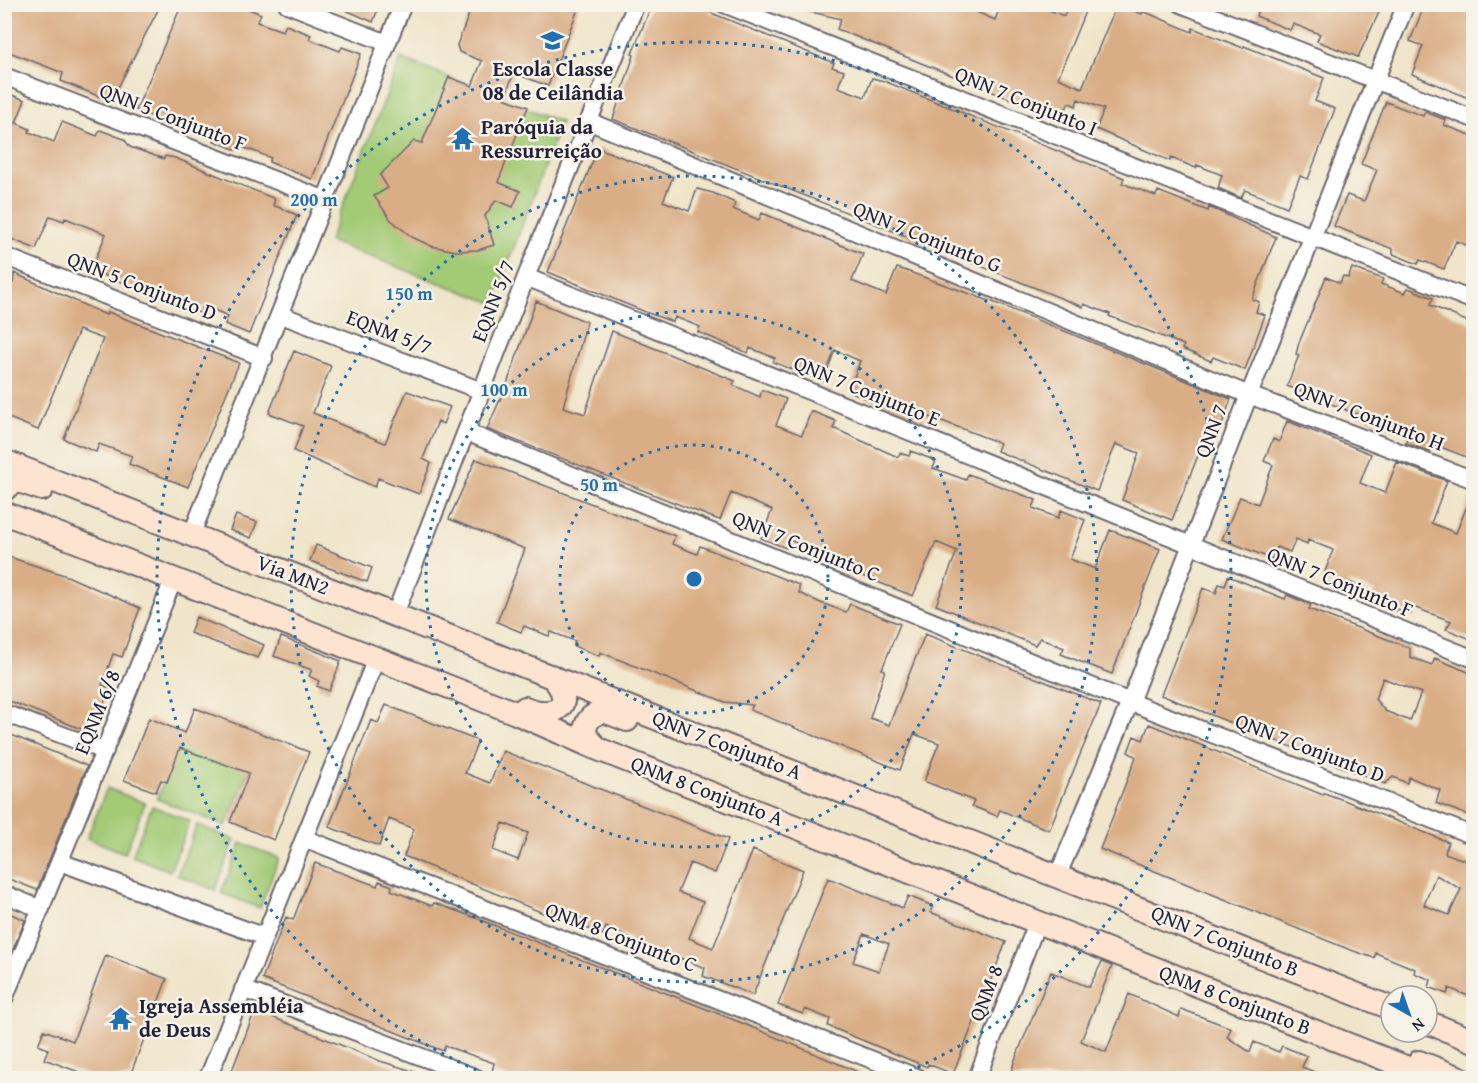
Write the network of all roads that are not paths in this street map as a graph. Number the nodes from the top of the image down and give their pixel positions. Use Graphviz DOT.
graph roads {
  1 [pos="287,4"];
  2 [pos="402,4"];
  3 [pos="636,4"];
  4 [pos="724,4"];
  5 [pos="1180,4"];
  6 [pos="1406,4"];
  7 [pos="387,43"];
  8 [pos="4,76"];
  9 [pos="1376,81"];
  10 [pos="1473,119"];
  11 [pos="588,121"];
  12 [pos="326,200"];
  13 [pos="1311,238"];
  14 [pos="4,256"];
  15 [pos="526,277"];
  16 [pos="1473,301"];
  17 [pos="281,315"];
  18 [pos="264,358"];
  19 [pos="482,391"];
  20 [pos="1249,394"];
  21 [pos="466,432"];
  22 [pos="4,461"];
  23 [pos="1473,480"];
  24 [pos="4,490"];
  25 [pos="9,512"];
  26 [pos="201,540"];
  27 [pos="1191,547"];
  28 [pos="174,578"];
  29 [pos="395,614"];
  30 [pos="369,656"];
  31 [pos="1473,659"];
  32 [pos="551,676"];
  33 [pos="1130,702"];
  34 [pos="4,713"];
  35 [pos="598,749"];
  36 [pos="105,751"];
  37 [pos="825,783"];
  38 [pos="1473,836"];
  39 [pos="306,839"];
  40 [pos="60,862"];
  41 [pos="1058,875"];
  42 [pos="4,894"];
  43 [pos="41,909"];
  44 [pos="1037,923"];
  45 [pos="265,937"];
  46 [pos="243,989"];
  47 [pos="4,999"];
  48 [pos="1379,1003"];
  49 [pos="1300,1025"];
  50 [pos="1439,1027"];
  51 [pos="1473,1041"];
  52 [pos="208,1078"];
  53 [pos="477,1078"];
  54 [pos="919,1078"];
  55 [pos="977,1078"];
  56 [pos="1433,1078"];
  57 [pos="1460,1078"];
  1 -- 7 [label="street"];
  2 -- 7 [label="street"];
  3 -- 11 [label="street, EQNN 5/7"];
  4 -- 13 [label="street, QNN 7 Conjunto I"];
  5 -- 9 [label="street"];
  6 -- 9 [label="street, QNN 7"];
  7 -- 12 [label="street"];
  8 -- 12 [label="street, QNN 5 Conjunto F"];
  9 -- 10 [label="street"];
  9 -- 13 [label="street, QNN 7"];
  11 -- 15 [label="street, EQNN 5/7"];
  11 -- 20 [label="street, QNN 7 Conjunto G"];
  12 -- 17 [label="street"];
  13 -- 16 [label="street, QNN 7 Conjunto I"];
  13 -- 20 [label="street, QNN 7"];
  14 -- 18 [label="street, QNN 5 Conjunto D"];
  15 -- 19 [label="street, EQNN 5/7"];
  15 -- 27 [label="street, QNN 7 Conjunto E"];
  17 -- 18 [label="street"];
  17 -- 19 [label="street, EQNM 5/7"];
  18 -- 26 [label="street"];
  19 -- 21 [label="street, EQNN 5/7"];
  20 -- 23 [label="street, QNN 7 Conjunto H"];
  20 -- 27 [label="street, QNN 7"];
  21 -- 29 [label="street, EQNN 5/7"];
  21 -- 33 [label="street, QNN 7 Conjunto C"];
  22 -- 26 [label="main road"];
  24 -- 26 [label="main road"];
  25 -- 28 [label="main road"];
  26 -- 29 [label="main road, Via MN2"];
  27 -- 31 [label="street, QNN 7 Conjunto F"];
  27 -- 33 [label="street, QNN 7"];
  28 -- 30 [label="main road"];
  28 -- 36 [label="street, EQNM 6/8"];
  29 -- 32 [label="main road, QNN 7 Conjunto A"];
  30 -- 32 [label="main road"];
  30 -- 35 [label="main road, QNM 8 Conjunto A"];
  30 -- 39 [label="street"];
  32 -- 37 [label="main road, QNN 7 Conjunto A"];
  33 -- 38 [label="street, QNN 7 Conjunto D"];
  33 -- 41 [label="street, QNN 7"];
  34 -- 36 [label="street"];
  35 -- 37 [label="main road"];
  35 -- 44 [label="main road, QNM 8 Conjunto A"];
  36 -- 40 [label="street, EQNM 6/8"];
  37 -- 41 [label="main road, QNN 7 Conjunto A"];
  39 -- 45 [label="street"];
  39 -- 54 [label="street, QNM 8 Conjunto C"];
  40 -- 43 [label="street, EQNM 6/8"];
  40 -- 45 [label="street"];
  41 -- 48 [label="main road, QNN 7 Conjunto B"];
  42 -- 43 [label="street"];
  43 -- 47 [label="street, EQNM 6/8"];
  44 -- 49 [label="main road, QNM 8 Conjunto B"];
  44 -- 55 [label="street, QNM 8"];
  45 -- 46 [label="street"];
  46 -- 52 [label="street"];
  46 -- 53 [label="street"];
  49 -- 56 [label="main road, QNM 8 Conjunto B"];
  49 -- 57 [label="main road"];
  50 -- 51 [label="main road"];
}
